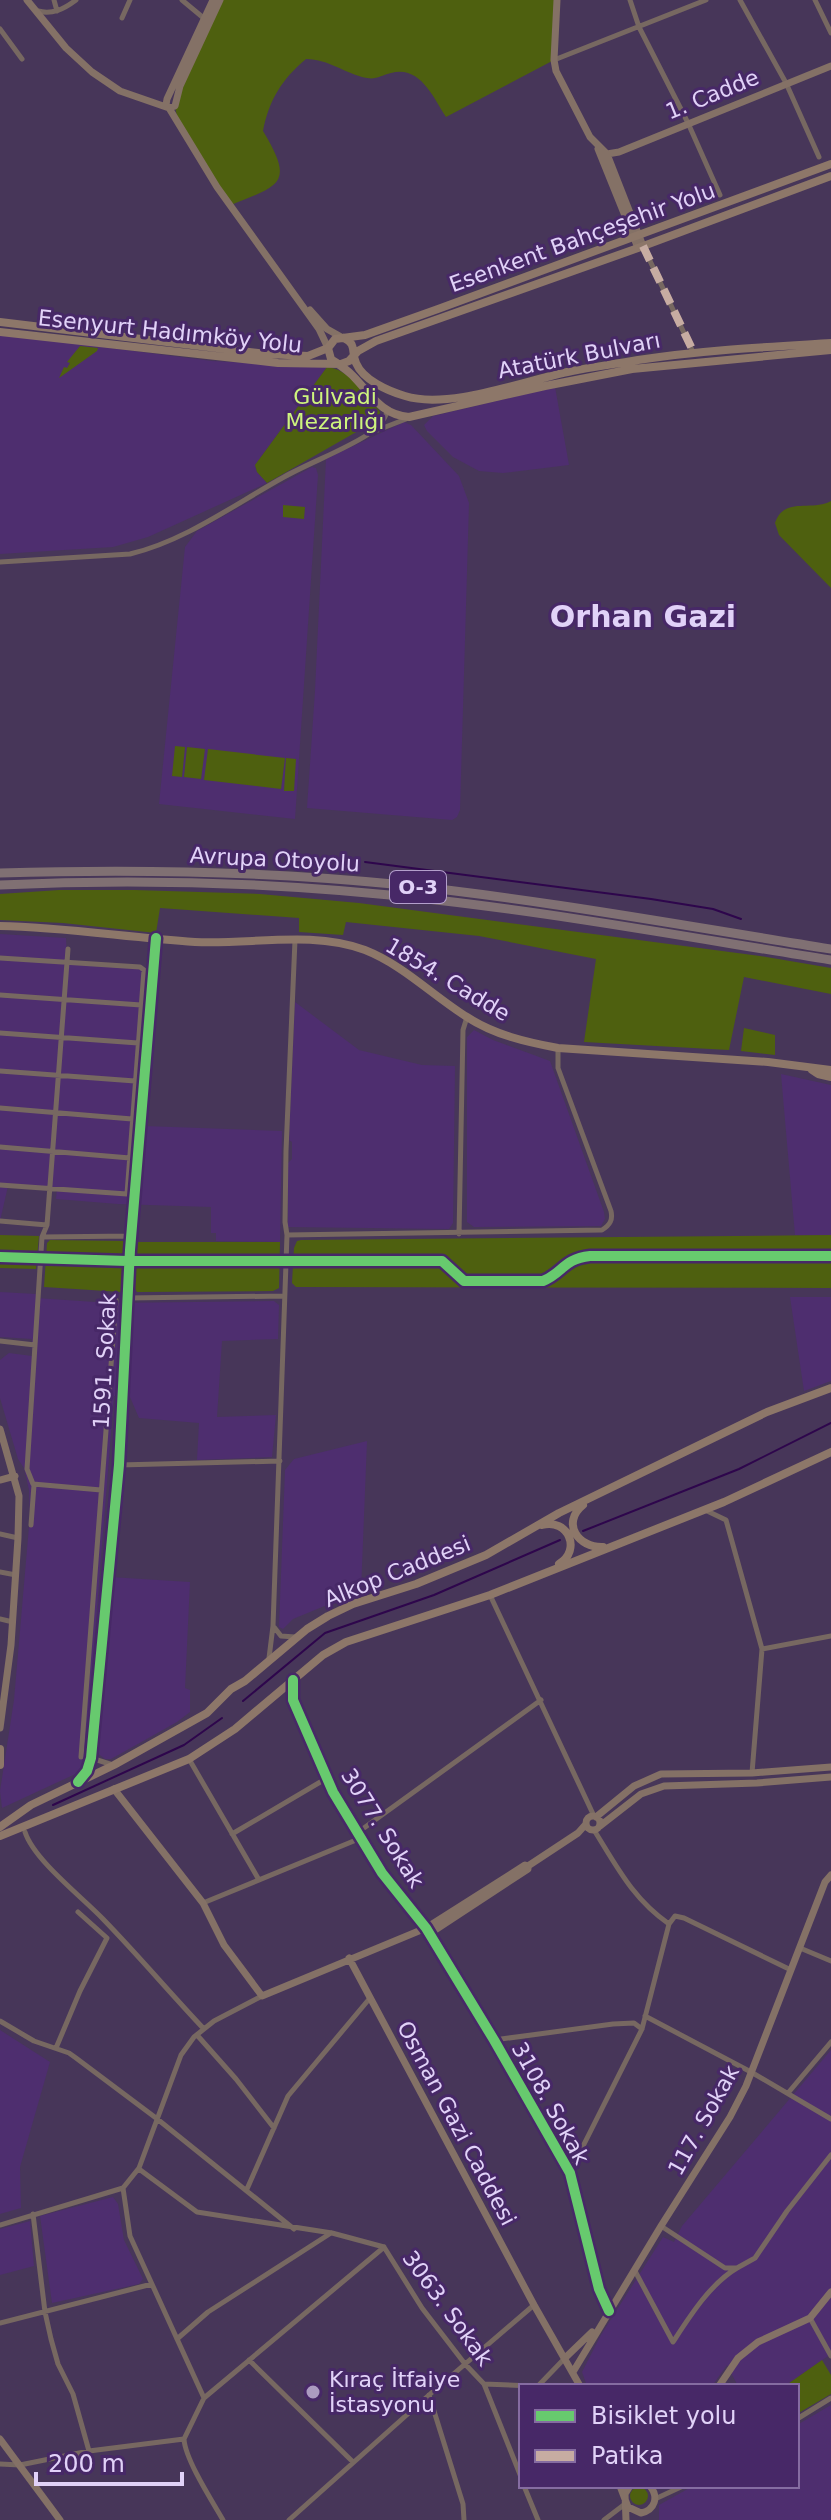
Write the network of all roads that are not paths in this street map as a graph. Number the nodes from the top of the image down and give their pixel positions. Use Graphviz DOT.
graph roads {
  1 [pos="27,0"];
  2 [pos="54,0"];
  3 [pos="76,0"];
  4 [pos="130,0"];
  5 [pos="182,0"];
  6 [pos="213,0"];
  7 [pos="220,0"];
  8 [pos="557,0"];
  9 [pos="630,0"];
  10 [pos="706,0"];
  11 [pos="740,0"];
  12 [pos="815,0"];
  13 [pos="33,9"];
  14 [pos="57,11"];
  15 [pos="122,18"];
  16 [pos="208,22"];
  17 [pos="639,27"];
  18 [pos="0,29"];
  19 [pos="831,33"];
  20 [pos="22,59"];
  21 [pos="554,60"];
  22 [pos="831,66"];
  23 [pos="786,83"];
  24 [pos="169,108"];
  25 [pos="688,123"];
  26 [pos="598,147"];
  27 [pos="607,154"];
  28 [pos="819,157"];
  29 [pos="831,164"];
  30 [pos="831,176"];
  31 [pos="720,195"];
  32 [pos="637,237"];
  33 [pos="640,247"];
  34 [pos="281,274"];
  35 [pos="0,322"];
  36 [pos="0,332"];
  37 [pos="343,338"];
  38 [pos="831,343"];
  39 [pos="328,348"];
  40 [pos="831,350"];
  41 [pos="694,353"];
  42 [pos="354,354"];
  43 [pos="337,364"];
  44 [pos="408,397"];
  45 [pos="387,412"];
  46 [pos="411,417"];
  47 [pos="366,435"];
  48 [pos="0,562"];
  49 [pos="0,873"];
  50 [pos="0,885"];
  51 [pos="0,926"];
  52 [pos="156,938"];
  53 [pos="295,940"];
  54 [pos="68,949"];
  55 [pos="831,949"];
  56 [pos="0,958"];
  57 [pos="831,960"];
  58 [pos="67,962"];
  59 [pos="0,995"];
  60 [pos="64,999"];
  61 [pos="141,1005"];
  62 [pos="467,1017"];
  63 [pos="0,1033"];
  64 [pos="61,1038"];
  65 [pos="138,1043"];
  66 [pos="558,1048"];
  67 [pos="811,1069"];
  68 [pos="831,1070"];
  69 [pos="0,1071"];
  70 [pos="58,1076"];
  71 [pos="831,1077"];
  72 [pos="135,1081"];
  73 [pos="0,1108"];
  74 [pos="55,1113"];
  75 [pos="132,1119"];
  76 [pos="0,1147"];
  77 [pos="52,1151"];
  78 [pos="130,1158"];
  79 [pos="0,1185"];
  80 [pos="50,1188"];
  81 [pos="0,1221"];
  82 [pos="47,1225"];
  83 [pos="459,1234"];
  84 [pos="287,1235"];
  85 [pos="131,1236"];
  86 [pos="42,1237"];
  87 [pos="284,1296"];
  88 [pos="127,1298"];
  89 [pos="116,1300"];
  90 [pos="1,1342"];
  91 [pos="35,1345"];
  92 [pos="831,1388"];
  93 [pos="0,1429"];
  94 [pos="831,1452"];
  95 [pos="280,1461"];
  96 [pos="119,1465"];
  97 [pos="15,1476"];
  98 [pos="0,1480"];
  99 [pos="34,1485"];
  100 [pos="101,1490"];
  101 [pos="600,1493"];
  102 [pos="705,1510"];
  103 [pos="31,1525"];
  104 [pos="535,1527"];
  105 [pos="0,1534"];
  106 [pos="18,1538"];
  107 [pos="611,1547"];
  108 [pos="0,1572"];
  109 [pos="16,1575"];
  110 [pos="537,1576"];
  111 [pos="490,1595"];
  112 [pos="0,1619"];
  113 [pos="13,1622"];
  114 [pos="273,1626"];
  115 [pos="831,1636"];
  116 [pos="297,1637"];
  117 [pos="762,1649"];
  118 [pos="269,1660"];
  119 [pos="4,1665"];
  120 [pos="293,1680"];
  121 [pos="276,1694"];
  122 [pos="293,1700"];
  123 [pos="541,1700"];
  124 [pos="0,1728"];
  125 [pos="0,1749"];
  126 [pos="81,1757"];
  127 [pos="91,1758"];
  128 [pos="189,1759"];
  129 [pos="0,1765"];
  130 [pos="114,1765"];
  131 [pos="831,1767"];
  132 [pos="752,1773"];
  133 [pos="831,1777"];
  134 [pos="327,1778"];
  135 [pos="78,1782"];
  136 [pos="114,1789"];
  137 [pos="1,1813"];
  138 [pos="15,1815"];
  139 [pos="595,1817"];
  140 [pos="0,1827"];
  141 [pos="593,1828"];
  142 [pos="25,1832"];
  143 [pos="232,1834"];
  144 [pos="0,1836"];
  145 [pos="359,1836"];
  146 [pos="831,1875"];
  147 [pos="259,1880"];
  148 [pos="203,1903"];
  149 [pos="78,1912"];
  150 [pos="669,1924"];
  151 [pos="426,1928"];
  152 [pos="114,1931"];
  153 [pos="107,1938"];
  154 [pos="800,1948"];
  155 [pos="349,1958"];
  156 [pos="831,1961"];
  157 [pos="791,1970"];
  158 [pos="262,1996"];
  159 [pos="370,1998"];
  160 [pos="645,2016"];
  161 [pos="0,2021"];
  162 [pos="204,2029"];
  163 [pos="642,2029"];
  164 [pos="197,2035"];
  165 [pos="494,2040"];
  166 [pos="831,2042"];
  167 [pos="56,2048"];
  168 [pos="751,2072"];
  169 [pos="788,2094"];
  170 [pos="156,2118"];
  171 [pos="831,2119"];
  172 [pos="274,2128"];
  173 [pos="831,2155"];
  174 [pos="139,2168"];
  175 [pos="570,2173"];
  176 [pos="123,2188"];
  177 [pos="247,2189"];
  178 [pos="33,2214"];
  179 [pos="0,2225"];
  180 [pos="661,2226"];
  181 [pos="294,2229"];
  182 [pos="332,2233"];
  183 [pos="384,2247"];
  184 [pos="737,2268"];
  185 [pos="635,2271"];
  186 [pos="152,2284"];
  187 [pos="831,2292"];
  188 [pos="534,2305"];
  189 [pos="609,2311"];
  190 [pos="45,2312"];
  191 [pos="810,2318"];
  192 [pos="0,2323"];
  193 [pos="600,2325"];
  194 [pos="177,2339"];
  195 [pos="831,2356"];
  196 [pos="565,2358"];
  197 [pos="249,2360"];
  198 [pos="465,2364"];
  199 [pos="573,2372"];
  200 [pos="484,2384"];
  201 [pos="538,2384"];
  202 [pos="579,2384"];
  203 [pos="720,2384"];
  204 [pos="519,2385"];
  205 [pos="429,2395"];
  206 [pos="204,2398"];
  207 [pos="831,2398"];
  208 [pos="799,2418"];
  209 [pos="0,2439"];
  210 [pos="184,2439"];
  211 [pos="89,2451"];
  212 [pos="353,2462"];
  213 [pos="0,2464"];
  214 [pos="20,2465"];
  215 [pos="519,2472"];
  216 [pos="525,2488"];
  217 [pos="621,2488"];
  218 [pos="629,2488"];
  219 [pos="653,2488"];
  220 [pos="680,2488"];
  221 [pos="626,2503"];
  222 [pos="654,2504"];
  223 [pos="60,2520"];
  224 [pos="223,2520"];
  225 [pos="289,2520"];
  226 [pos="464,2520"];
  227 [pos="538,2520"];
  228 [pos="604,2520"];
  229 [pos="626,2520"];
  230 [pos="656,2520"];
  1 -- 13 [label="street"];
  2 -- 14 [label="street"];
  3 -- 14 [label="street"];
  4 -- 15 [label="street"];
  5 -- 16 [label="street"];
  6 -- 16 [label="street"];
  7 -- 16 [label="street"];
  8 -- 21 [label="street"];
  9 -- 17 [label="street"];
  10 -- 17 [label="street"];
  11 -- 23 [label="street"];
  12 -- 19 [label="street"];
  13 -- 14 [label="street"];
  13 -- 24 [label="street"];
  16 -- 24 [label="street"];
  17 -- 21 [label="street"];
  17 -- 25 [label="street"];
  18 -- 20 [label="street"];
  21 -- 26 [label="street"];
  22 -- 23 [label="street, 1. Cadde"];
  23 -- 25 [label="street, 1. Cadde"];
  23 -- 28 [label="street"];
  24 -- 34 [label="street"];
  25 -- 27 [label="street, 1. Cadde"];
  25 -- 31 [label="street"];
  26 -- 27 [label="street"];
  26 -- 32 [label="street"];
  27 -- 32 [label="street"];
  29 -- 32 [label="main road, Esenkent Bahçeşehir Yolu"];
  30 -- 33 [label="main road, Esenkent Bahçeşehir Yolu"];
  32 -- 33 [label="street"];
  32 -- 37 [label="main road, Esenkent Bahçeşehir Yolu"];
  33 -- 41 [label="street"];
  33 -- 42 [label="main road, Esenkent Bahçeşehir Yolu"];
  34 -- 37 [label="street"];
  34 -- 39 [label="street"];
  35 -- 39 [label="main road, Esenyurt Hadımköy Yolu"];
  36 -- 43 [label="main road, Esenyurt Hadımköy Yolu"];
  37 -- 39 [label="main road"];
  37 -- 42 [label="main road"];
  38 -- 41 [label="main road, Atatürk Bulvarı"];
  39 -- 43 [label="main road"];
  40 -- 46 [label="main road, Atatürk Bulvarı"];
  41 -- 44 [label="main road, Atatürk Bulvarı"];
  42 -- 43 [label="main road"];
  42 -- 44 [label="main road, Atatürk Bulvarı"];
  43 -- 45 [label="main road"];
  44 -- 45 [label="main road"];
  44 -- 46 [label="main road"];
  45 -- 46 [label="main road, Atatürk Bulvarı"];
  45 -- 47 [label="street, Atatürk Bulvarı"];
  46 -- 47 [label="street, Atatürk Bulvarı"];
  47 -- 48 [label="street, Atatürk Bulvarı"];
  49 -- 55 [label="highway, Avrupa Otoyolu / O-3"];
  50 -- 57 [label="highway, Avrupa Otoyolu / O-3"];
  51 -- 52 [label="main road, 1854. Cadde"];
  52 -- 53 [label="main road, 1854. Cadde"];
  52 -- 85 [label="street, 1591. Sokak"];
  53 -- 62 [label="main road, 1854. Cadde"];
  53 -- 84 [label="street"];
  54 -- 58 [label="street"];
  56 -- 58 [label="street"];
  58 -- 60 [label="street"];
  58 -- 61 [label="street"];
  59 -- 60 [label="street"];
  60 -- 61 [label="street"];
  60 -- 64 [label="street"];
  61 -- 65 [label="street"];
  62 -- 66 [label="main road, 1854. Cadde"];
  62 -- 83 [label="street"];
  63 -- 64 [label="street"];
  64 -- 65 [label="street"];
  64 -- 70 [label="street"];
  65 -- 72 [label="street"];
  66 -- 67 [label="main road, 1854. Cadde"];
  66 -- 83 [label="street"];
  67 -- 68 [label="main road"];
  67 -- 71 [label="main road"];
  69 -- 70 [label="street"];
  70 -- 72 [label="street"];
  70 -- 74 [label="street"];
  72 -- 75 [label="street"];
  73 -- 74 [label="street"];
  74 -- 75 [label="street"];
  74 -- 77 [label="street"];
  75 -- 78 [label="street"];
  76 -- 77 [label="street"];
  77 -- 78 [label="street"];
  77 -- 80 [label="street"];
  78 -- 80 [label="street"];
  79 -- 80 [label="street"];
  80 -- 82 [label="street"];
  81 -- 82 [label="street"];
  82 -- 86 [label="street"];
  83 -- 84 [label="street"];
  84 -- 87 [label="street"];
  85 -- 86 [label="street"];
  85 -- 88 [label="street, 1591. Sokak"];
  86 -- 91 [label="street"];
  87 -- 88 [label="street"];
  87 -- 95 [label="street"];
  88 -- 96 [label="street, 1591. Sokak"];
  89 -- 100 [label="street"];
  90 -- 91 [label="street"];
  91 -- 99 [label="street"];
  92 -- 101 [label="main road, Alkop Caddesi"];
  93 -- 97 [label="street"];
  94 -- 102 [label="main road"];
  95 -- 96 [label="street"];
  95 -- 114 [label="street"];
  96 -- 127 [label="street, 1591. Sokak"];
  97 -- 98 [label="street"];
  97 -- 106 [label="street"];
  99 -- 100 [label="street"];
  99 -- 103 [label="street"];
  100 -- 126 [label="street"];
  101 -- 104 [label="main road, Alkop Caddesi"];
  101 -- 107 [label="main road"];
  102 -- 107 [label="main road"];
  102 -- 117 [label="street"];
  104 -- 110 [label="main road"];
  104 -- 116 [label="main road, Alkop Caddesi"];
  105 -- 106 [label="street"];
  106 -- 109 [label="street"];
  107 -- 110 [label="main road"];
  108 -- 109 [label="street"];
  109 -- 113 [label="street"];
  110 -- 111 [label="main road"];
  111 -- 120 [label="main road"];
  111 -- 123 [label="street"];
  112 -- 113 [label="street"];
  113 -- 119 [label="street"];
  114 -- 116 [label="street"];
  114 -- 118 [label="street"];
  115 -- 117 [label="street"];
  116 -- 118 [label="main road, Alkop Caddesi"];
  117 -- 132 [label="street"];
  118 -- 130 [label="main road, Alkop Caddesi"];
  119 -- 124 [label="street"];
  120 -- 121 [label="main road"];
  120 -- 122 [label="street, 3077. Sokak"];
  121 -- 122 [label="street"];
  121 -- 128 [label="main road"];
  122 -- 134 [label="street, 3077. Sokak"];
  123 -- 139 [label="street"];
  123 -- 145 [label="street"];
  125 -- 129 [label="main road"];
  127 -- 130 [label="street"];
  127 -- 135 [label="street, 1591. Sokak"];
  128 -- 136 [label="main road"];
  128 -- 143 [label="street"];
  130 -- 135 [label="main road, Alkop Caddesi"];
  131 -- 132 [label="street"];
  132 -- 139 [label="street"];
  133 -- 141 [label="street"];
  134 -- 143 [label="street"];
  134 -- 145 [label="street, 3077. Sokak"];
  135 -- 138 [label="main road, Alkop Caddesi"];
  136 -- 144 [label="main road"];
  136 -- 148 [label="street"];
  137 -- 138 [label="main road"];
  138 -- 140 [label="main road, Alkop Caddesi"];
  139 -- 141 [label="street"];
  141 -- 150 [label="street"];
  141 -- 151 [label="street"];
  142 -- 152 [label="street"];
  143 -- 147 [label="street"];
  145 -- 147 [label="street"];
  145 -- 151 [label="street, 3077. Sokak"];
  146 -- 154 [label="street, 117. Sokak"];
  147 -- 148 [label="street"];
  148 -- 158 [label="street"];
  149 -- 153 [label="street"];
  150 -- 157 [label="street"];
  150 -- 160 [label="street"];
  151 -- 155 [label="street"];
  151 -- 165 [label="street, 3108. Sokak"];
  152 -- 153 [label="street"];
  152 -- 162 [label="street"];
  153 -- 167 [label="street"];
  154 -- 156 [label="street"];
  154 -- 157 [label="street, 117. Sokak"];
  155 -- 158 [label="street"];
  155 -- 159 [label="street, Osman Gazi Caddesi"];
  157 -- 168 [label="street, 117. Sokak"];
  158 -- 162 [label="street"];
  159 -- 172 [label="street"];
  159 -- 188 [label="street, Osman Gazi Caddesi"];
  160 -- 163 [label="street"];
  160 -- 168 [label="street"];
  161 -- 167 [label="street"];
  162 -- 164 [label="street"];
  163 -- 165 [label="street"];
  163 -- 175 [label="street"];
  164 -- 170 [label="street"];
  164 -- 172 [label="street"];
  165 -- 175 [label="street, 3108. Sokak"];
  166 -- 169 [label="street"];
  167 -- 170 [label="street"];
  168 -- 169 [label="street"];
  168 -- 180 [label="street, 117. Sokak"];
  169 -- 171 [label="street"];
  170 -- 174 [label="street"];
  170 -- 177 [label="street"];
  172 -- 177 [label="street"];
  173 -- 184 [label="street"];
  174 -- 176 [label="street"];
  174 -- 181 [label="street"];
  175 -- 189 [label="street, 3108. Sokak"];
  176 -- 178 [label="street"];
  176 -- 186 [label="street"];
  177 -- 181 [label="street"];
  178 -- 179 [label="street"];
  178 -- 190 [label="street"];
  180 -- 184 [label="street"];
  180 -- 185 [label="street, 117. Sokak"];
  181 -- 182 [label="street"];
  182 -- 183 [label="street"];
  182 -- 194 [label="street"];
  183 -- 197 [label="street"];
  183 -- 198 [label="street, 3063. Sokak"];
  184 -- 185 [label="street"];
  185 -- 189 [label="street, 117. Sokak"];
  186 -- 190 [label="street"];
  186 -- 194 [label="street"];
  187 -- 191 [label="street"];
  188 -- 196 [label="street, Osman Gazi Caddesi"];
  188 -- 198 [label="street"];
  189 -- 193 [label="street, 117. Sokak"];
  190 -- 192 [label="street"];
  190 -- 211 [label="street"];
  191 -- 195 [label="street"];
  191 -- 203 [label="street"];
  193 -- 196 [label="street"];
  193 -- 199 [label="street"];
  194 -- 206 [label="street"];
  196 -- 199 [label="street, Osman Gazi Caddesi"];
  196 -- 201 [label="street"];
  197 -- 206 [label="street"];
  197 -- 212 [label="street"];
  198 -- 200 [label="street, 3063. Sokak"];
  198 -- 205 [label="street"];
  199 -- 202 [label="street, Osman Gazi Caddesi"];
  200 -- 204 [label="street"];
  200 -- 215 [label="street, 3063. Sokak"];
  205 -- 212 [label="street"];
  205 -- 226 [label="street"];
  206 -- 210 [label="street"];
  207 -- 208 [label="street"];
  209 -- 214 [label="street"];
  210 -- 211 [label="street"];
  210 -- 224 [label="street"];
  211 -- 214 [label="street"];
  212 -- 225 [label="street"];
  213 -- 214 [label="street"];
  214 -- 223 [label="street"];
  216 -- 227 [label="street"];
  217 -- 221 [label="street"];
  218 -- 221 [label="street"];
  219 -- 222 [label="street"];
  220 -- 222 [label="street"];
  221 -- 222 [label="street"];
  221 -- 228 [label="street"];
  221 -- 229 [label="street"];
  222 -- 230 [label="street"];
}
